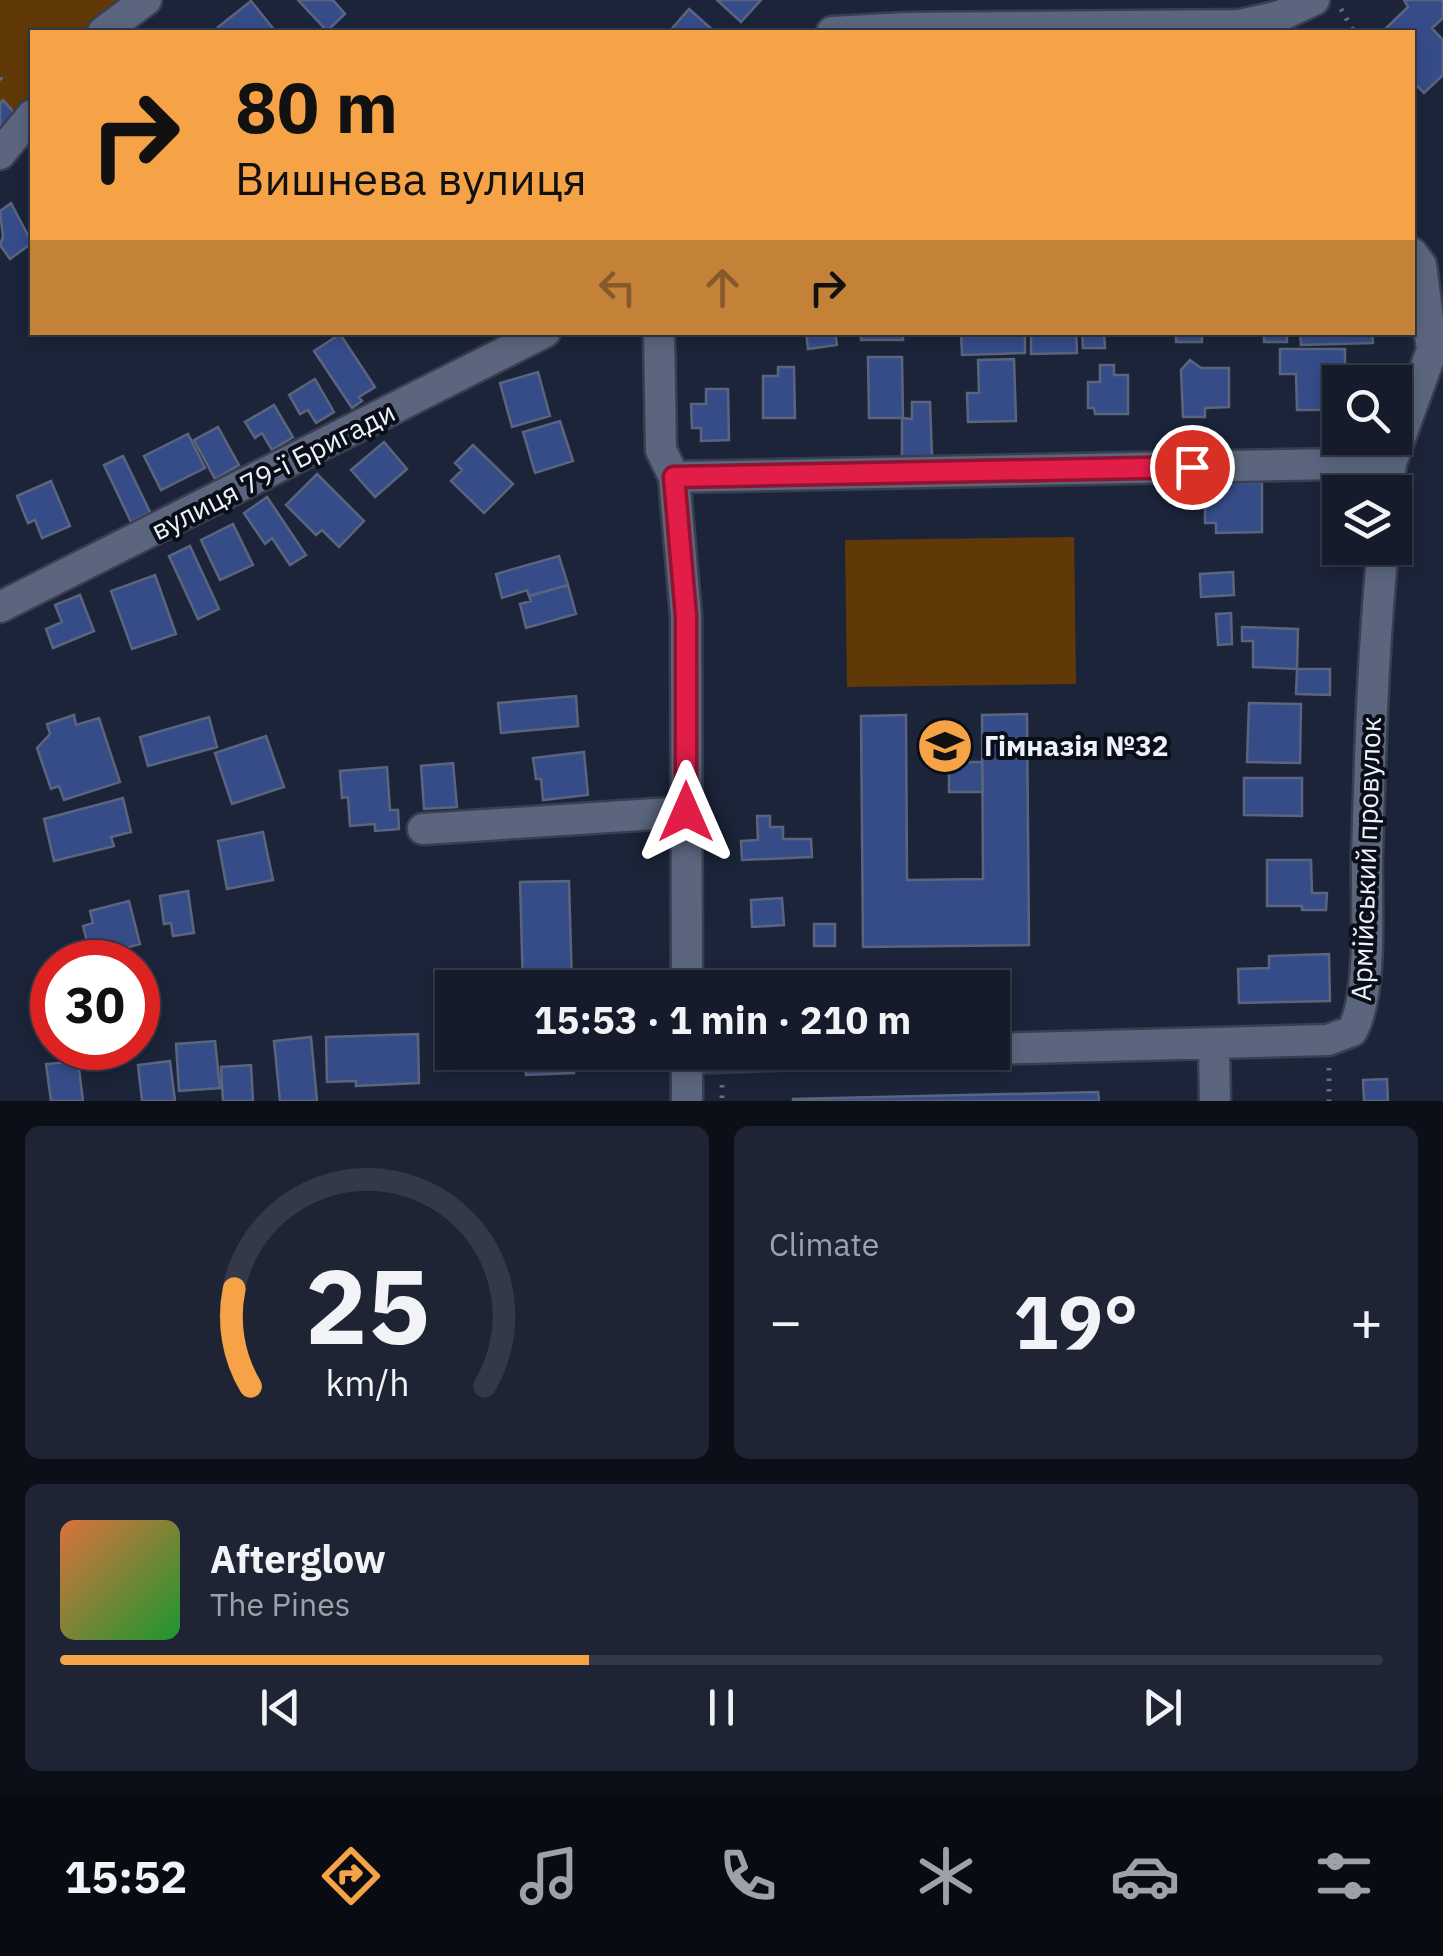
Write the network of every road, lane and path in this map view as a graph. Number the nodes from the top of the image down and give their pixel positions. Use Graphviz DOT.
graph roads {
  1 [pos="146,0"];
  2 [pos="1314,0"];
  3 [pos="1336,0"];
  4 [pos="908,14"];
  5 [pos="106,30"];
  6 [pos="840,30"];
  7 [pos="1353,30"];
  8 [pos="30,117"];
  9 [pos="0,154"];
  10 [pos="1415,257"];
  11 [pos="539,335"];
  12 [pos="659,335"];
  13 [pos="1390,475"];
  14 [pos="674,477"];
  15 [pos="1322,478"];
  16 [pos="1382,565"];
  17 [pos="0,606"];
  18 [pos="686,812"];
  19 [pos="423,830"];
  20 [pos="687,970"];
  21 [pos="1214,1044"];
  22 [pos="1010,1049"];
  23 [pos="687,1070"];
  24 [pos="687,1101"];
  25 [pos="1215,1101"];
  1 -- 5 [label="street"];
  2 -- 4 [label="street"];
  3 -- 7 [label="path"];
  4 -- 6 [label="street"];
  8 -- 9 [label="street"];
  10 -- 13 [label="street"];
  11 -- 17 [label="street, вулиця 79-ї Бригади"];
  12 -- 14 [label="street"];
  14 -- 15 [label="street"];
  14 -- 18 [label="street"];
  16 -- 21 [label="street, Армійський провулок"];
  18 -- 19 [label="street"];
  18 -- 20 [label="street"];
  21 -- 22 [label="street, Армійський провулок"];
  21 -- 25 [label="street"];
  23 -- 24 [label="street"];
}
